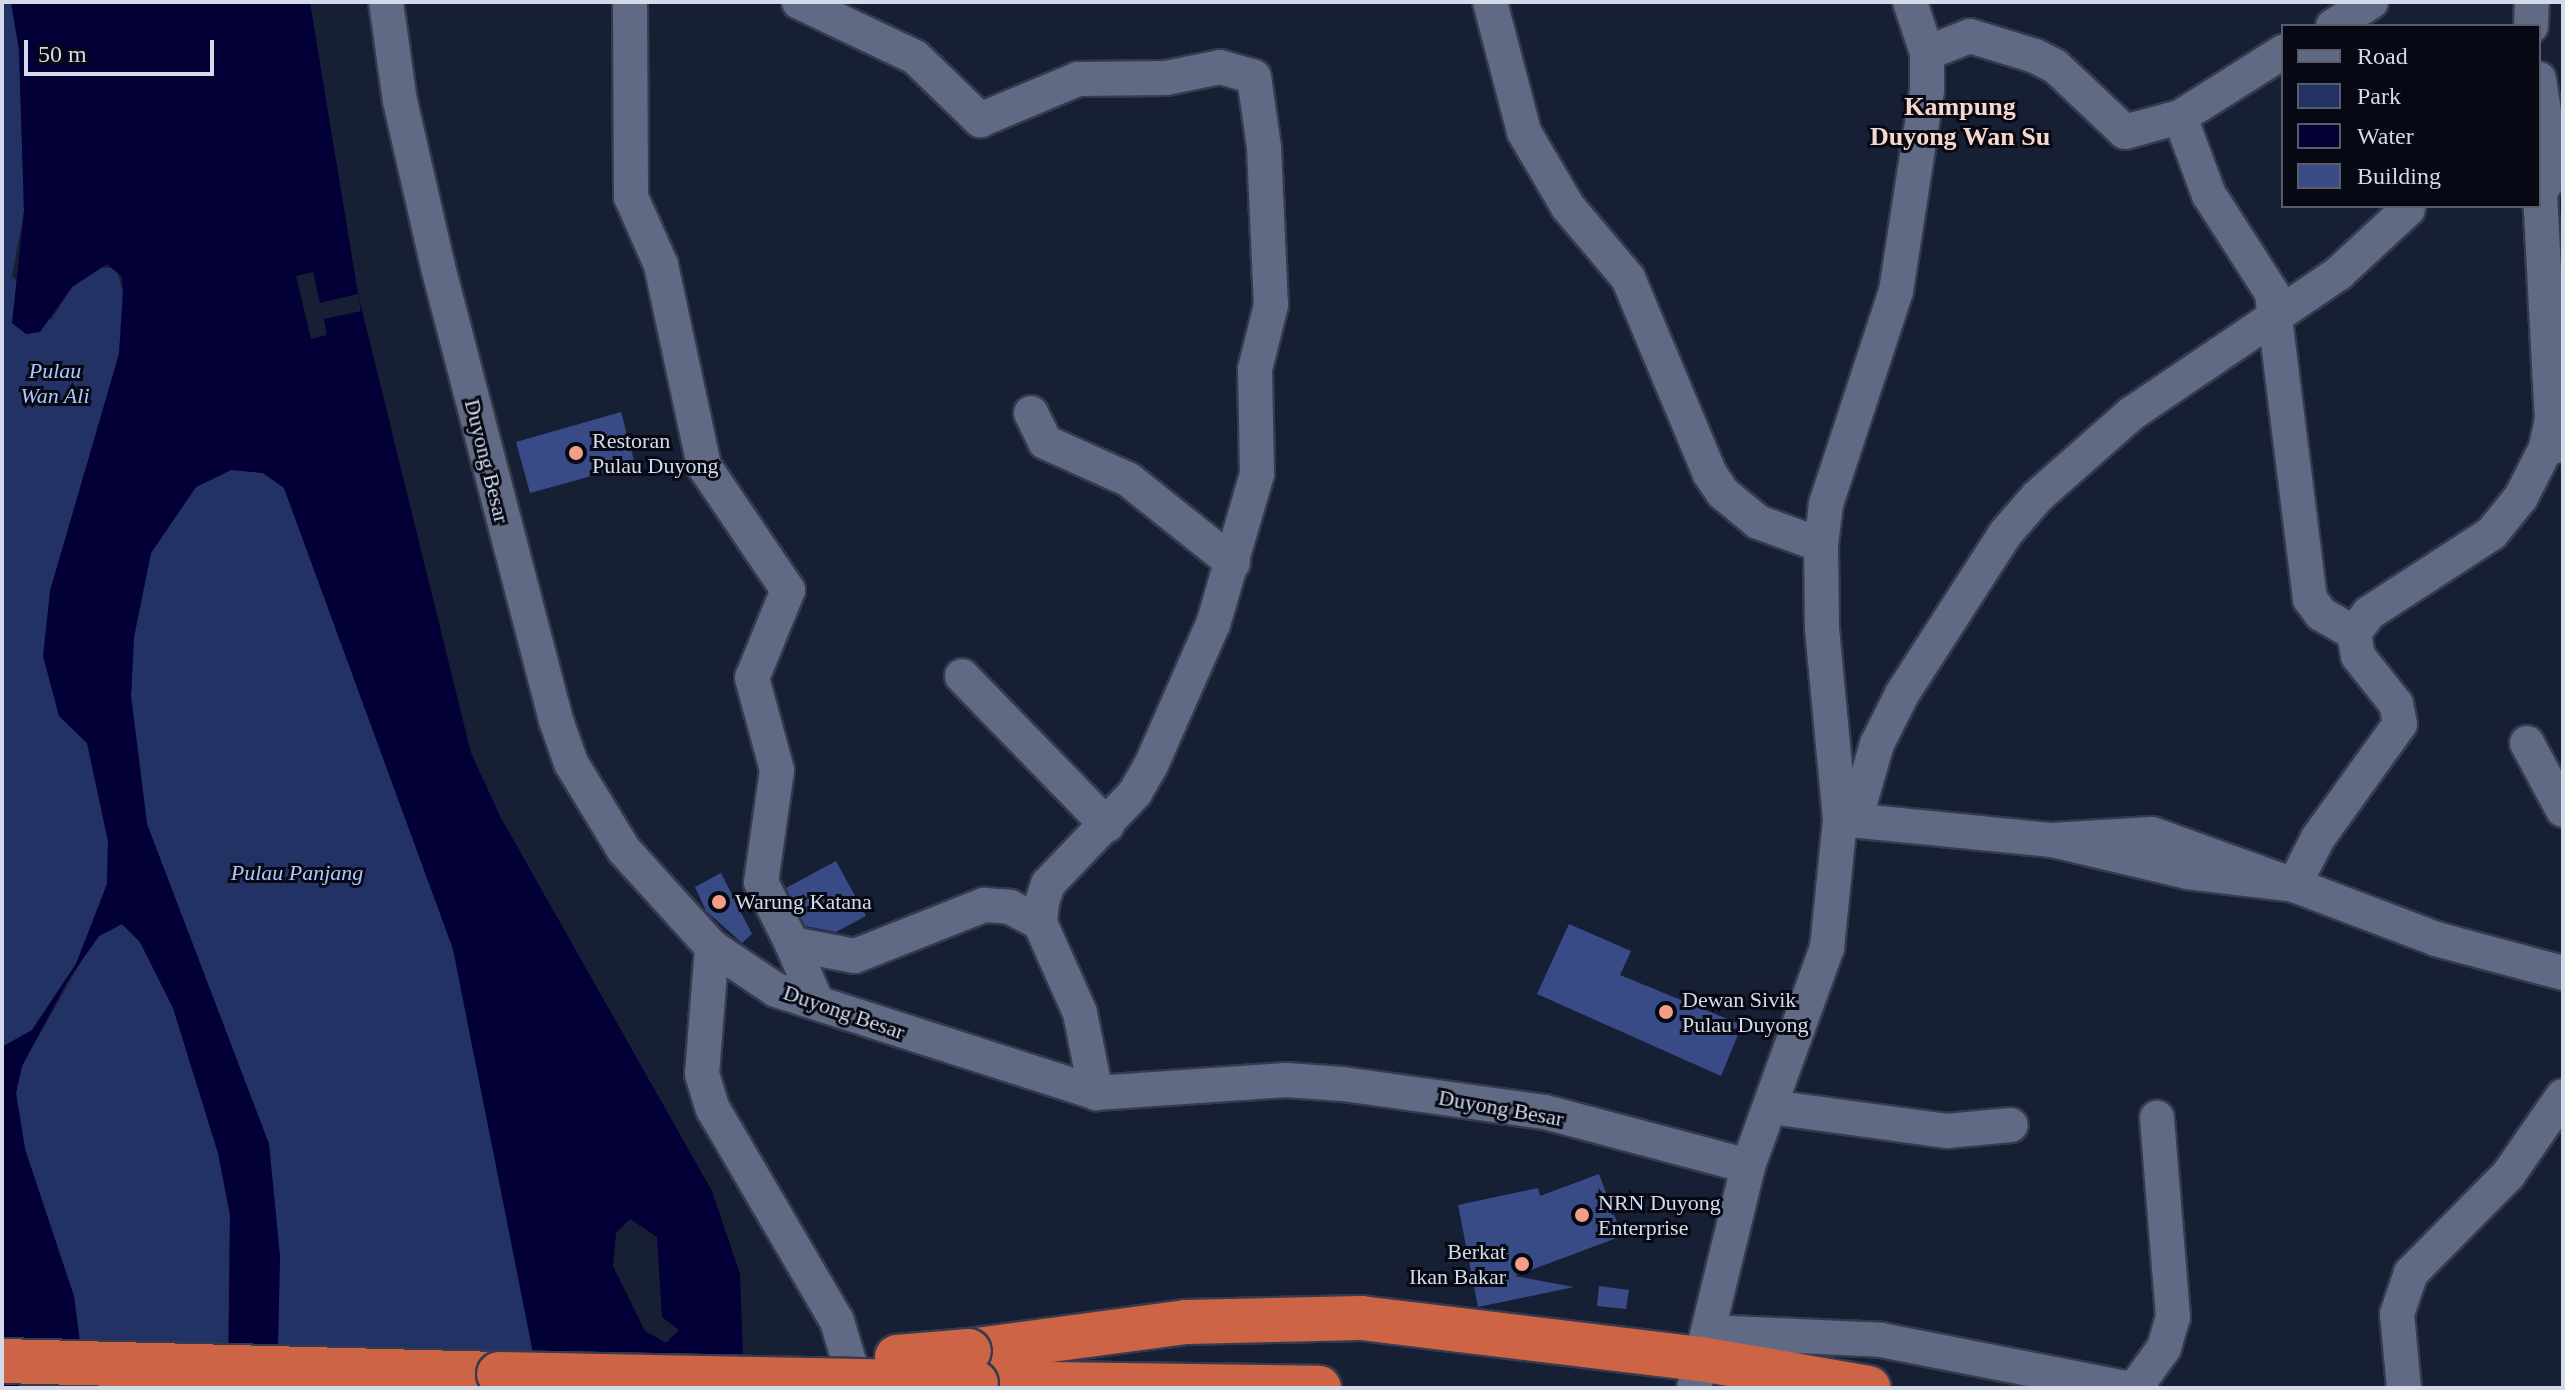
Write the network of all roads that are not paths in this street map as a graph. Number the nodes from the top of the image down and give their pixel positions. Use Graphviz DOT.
graph roads {
  1 [pos="386,2"];
  2 [pos="630,2"];
  3 [pos="799,2"];
  4 [pos="1490,2"];
  5 [pos="1910,2"];
  6 [pos="2371,2"];
  7 [pos="2532,2"];
  8 [pos="2336,24"];
  9 [pos="2531,24"];
  10 [pos="1927,53"];
  11 [pos="2281,53"];
  12 [pos="2541,92"];
  13 [pos="2180,117"];
  14 [pos="2552,194"];
  15 [pos="2408,209"];
  16 [pos="2275,314"];
  17 [pos="1031,413"];
  18 [pos="2555,447"];
  19 [pos="1821,545"];
  20 [pos="1233,563"];
  21 [pos="2354,633"];
  22 [pos="962,676"];
  23 [pos="2527,743"];
  24 [pos="2563,810"];
  25 [pos="1848,820"];
  26 [pos="1107,825"];
  27 [pos="2294,885"];
  28 [pos="1040,923"];
  29 [pos="792,944"];
  30 [pos="712,947"];
  31 [pos="2563,973"];
  32 [pos="817,1003"];
  33 [pos="1096,1093"];
  34 [pos="2563,1096"];
  35 [pos="1771,1107"];
  36 [pos="2157,1118"];
  37 [pos="2011,1125"];
  38 [pos="1748,1166"];
  39 [pos="1701,1360"];
  40 [pos="2,1361"];
  41 [pos="973,1367"];
  42 [pos="857,1388"];
  43 [pos="1319,1388"];
  44 [pos="1869,1388"];
  45 [pos="2125,1388"];
  46 [pos="2135,1388"];
  47 [pos="2404,1388"];
  1 -- 30 [label="street, Duyong Besar"];
  2 -- 29 [label="street"];
  3 -- 20 [label="street"];
  4 -- 19 [label="street"];
  5 -- 10 [label="street"];
  6 -- 8 [label="street"];
  7 -- 9 [label="street"];
  10 -- 13 [label="street"];
  10 -- 19 [label="street"];
  11 -- 13 [label="street"];
  12 -- 14 [label="street"];
  13 -- 16 [label="street"];
  14 -- 18 [label="street"];
  15 -- 16 [label="street"];
  16 -- 21 [label="street"];
  16 -- 25 [label="street"];
  17 -- 20 [label="street"];
  18 -- 21 [label="street"];
  19 -- 25 [label="street"];
  20 -- 26 [label="street"];
  21 -- 27 [label="street"];
  22 -- 26 [label="street"];
  23 -- 24 [label="street"];
  25 -- 27 [label="street"];
  25 -- 35 [label="street"];
  26 -- 28 [label="street"];
  27 -- 31 [label="street"];
  28 -- 29 [label="street"];
  28 -- 33 [label="street"];
  29 -- 32 [label="street"];
  30 -- 32 [label="street, Duyong Besar"];
  30 -- 42 [label="street"];
  32 -- 33 [label="street, Duyong Besar"];
  33 -- 38 [label="street, Duyong Besar"];
  34 -- 47 [label="street"];
  35 -- 37 [label="street"];
  35 -- 38 [label="street"];
  36 -- 46 [label="street"];
  38 -- 39 [label="street"];
  39 -- 41 [label="highway"];
  39 -- 44 [label="highway"];
  39 -- 45 [label="street"];
  40 -- 41 [label="highway, bridge"];
  41 -- 43 [label="highway"];
}
